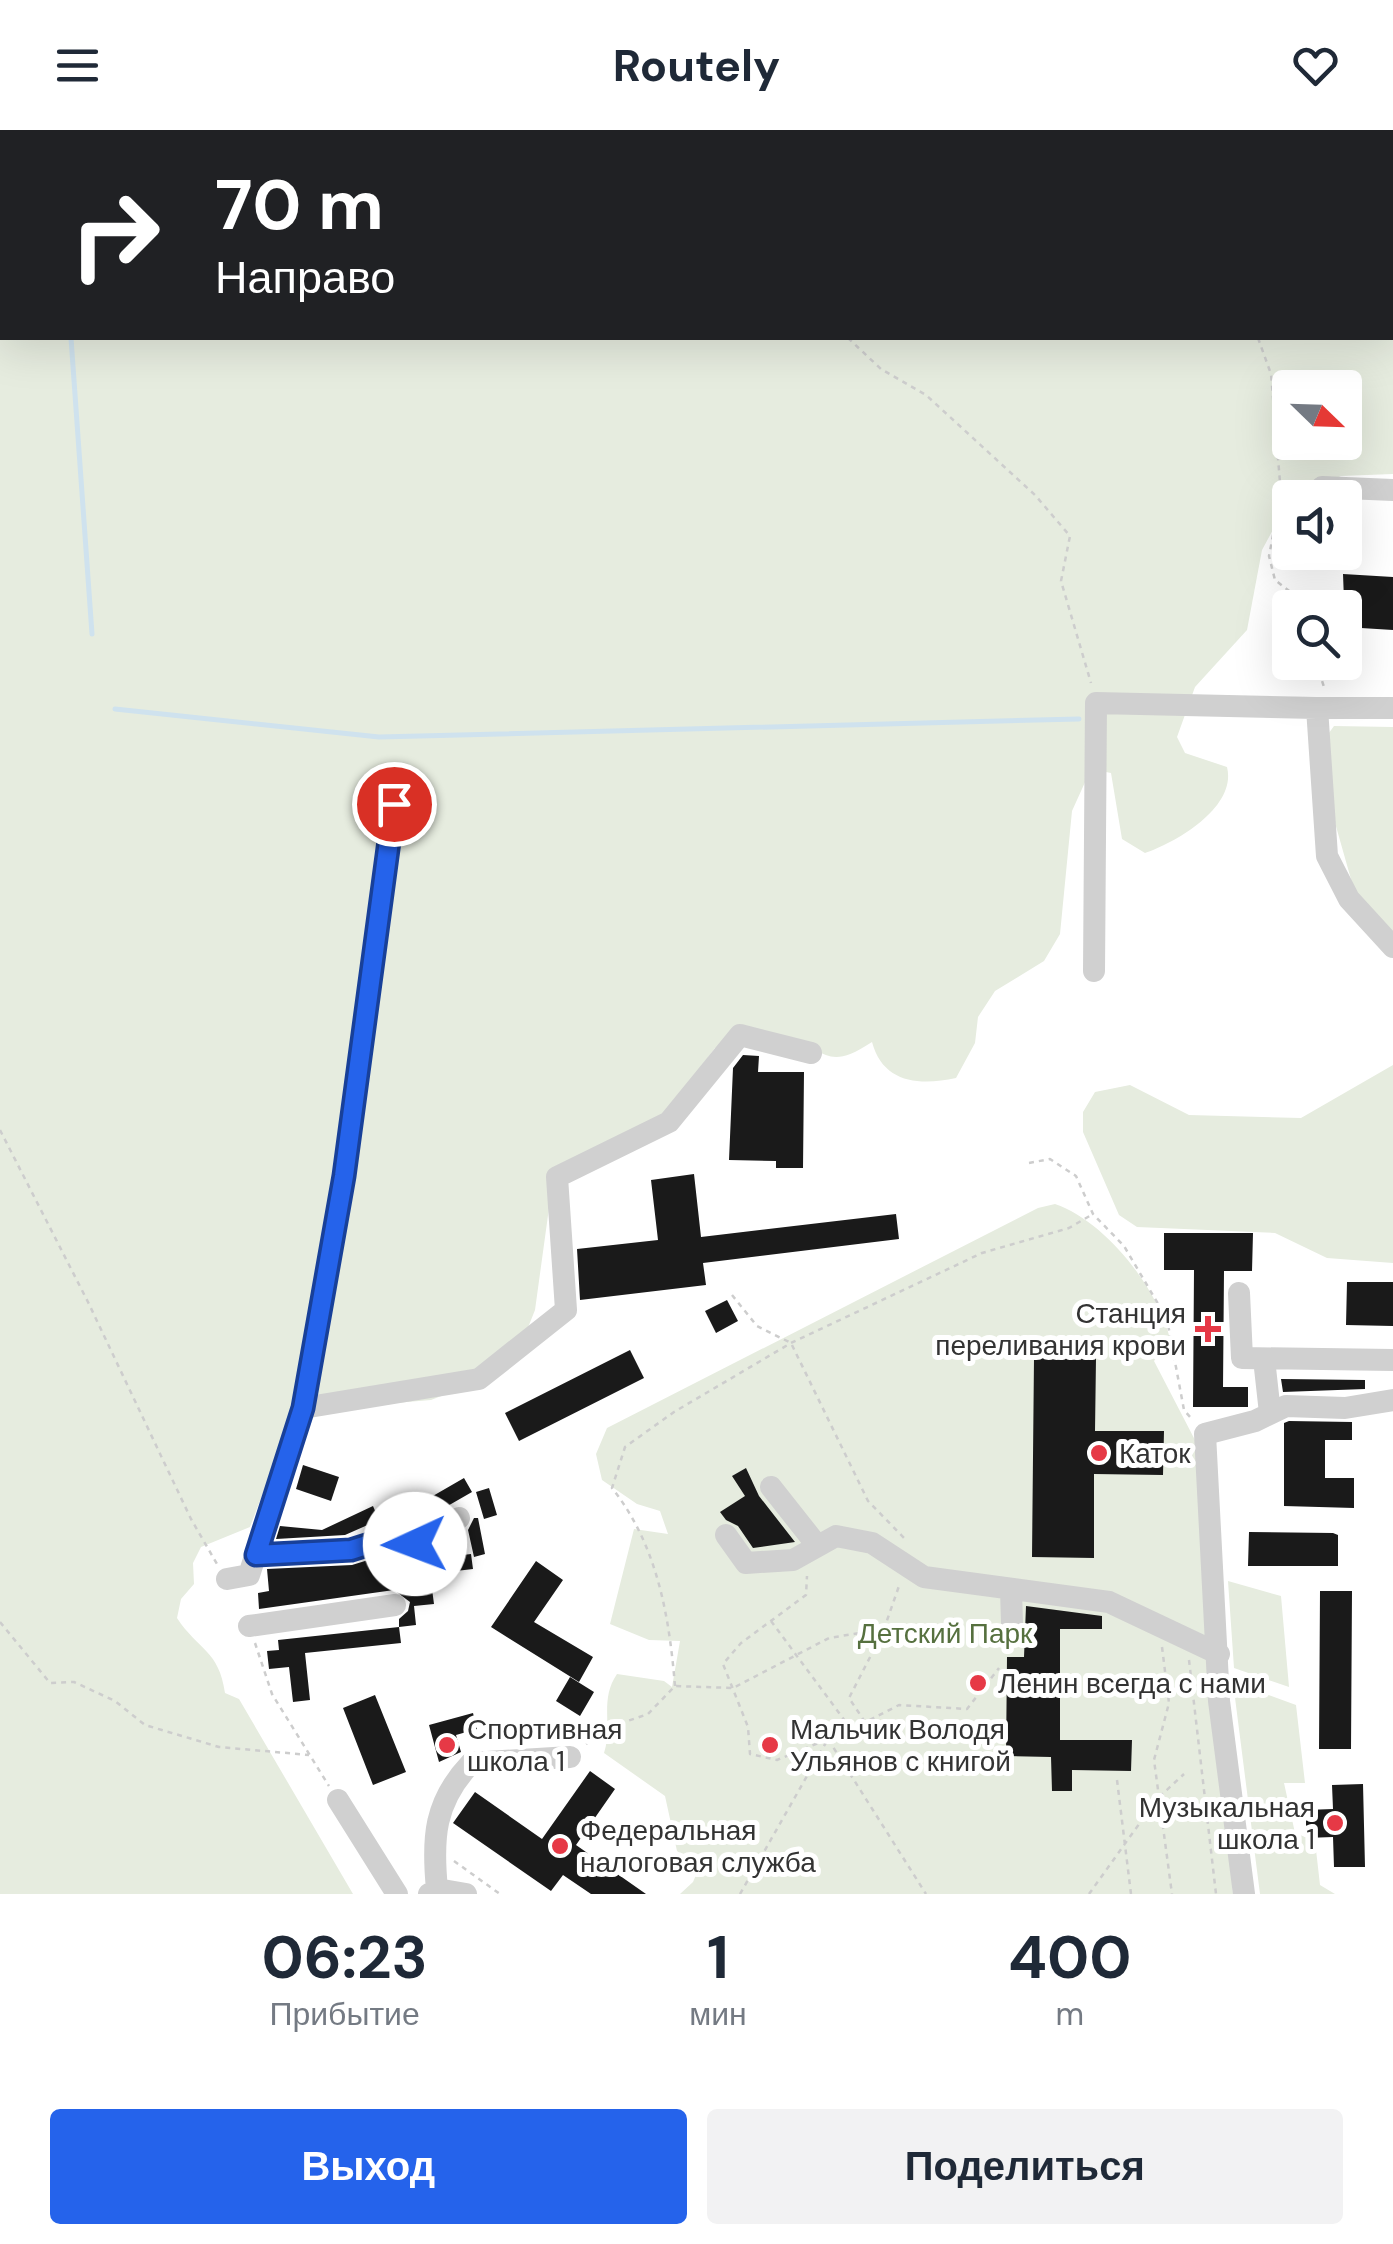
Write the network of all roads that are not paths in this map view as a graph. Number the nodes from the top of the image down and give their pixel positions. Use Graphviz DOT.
graph roads {
  1 [pos="1362,489"];
  2 [pos="1393,490"];
  3 [pos="1324,708"];
  4 [pos="1393,708"];
  5 [pos="394,804"];
  6 [pos="1393,947"];
  7 [pos="1094,971"];
  8 [pos="811,1053"];
  9 [pos="1239,1293"];
  10 [pos="1264,1358"];
  11 [pos="1393,1360"];
  12 [pos="1393,1400"];
  13 [pos="303,1408"];
  14 [pos="1270,1413"];
  15 [pos="771,1487"];
  16 [pos="458,1518"];
  17 [pos="726,1535"];
  18 [pos="816,1544"];
  19 [pos="256,1555"];
  20 [pos="227,1579"];
  21 [pos="1011,1590"];
  22 [pos="395,1605"];
  23 [pos="1012,1624"];
  24 [pos="250,1626"];
  25 [pos="1219,1654"];
  26 [pos="570,1757"];
  27 [pos="338,1800"];
  28 [pos="433,1892"];
  29 [pos="397,1894"];
  30 [pos="466,1894"];
  31 [pos="1244,1894"];
  1 -- 2 [label="street"];
  3 -- 4 [label="street"];
  3 -- 6 [label="street"];
  3 -- 7 [label="street"];
  5 -- 13 [label="street"];
  8 -- 13 [label="street"];
  9 -- 10 [label="street"];
  10 -- 11 [label="street"];
  10 -- 14 [label="street"];
  12 -- 14 [label="street"];
  13 -- 19 [label="street"];
  14 -- 25 [label="street"];
  15 -- 18 [label="street"];
  16 -- 19 [label="street"];
  17 -- 18 [label="street"];
  18 -- 21 [label="street"];
  19 -- 20 [label="street"];
  21 -- 23 [label="street"];
  21 -- 25 [label="street"];
  22 -- 24 [label="street"];
  25 -- 31 [label="street"];
  26 -- 28 [label="street"];
  27 -- 29 [label="street"];
  28 -- 30 [label="street"];
}
